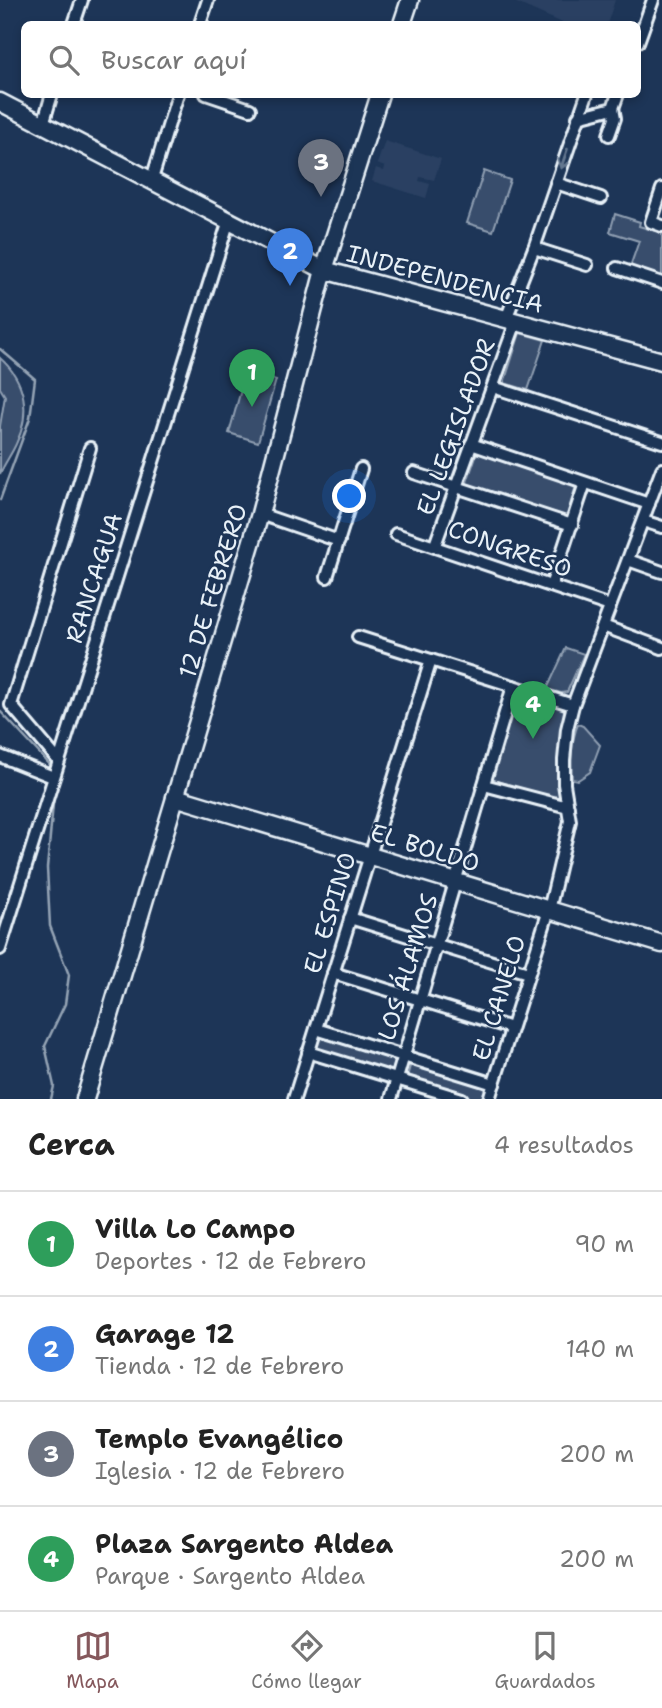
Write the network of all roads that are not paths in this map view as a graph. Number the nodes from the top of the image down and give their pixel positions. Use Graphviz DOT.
graph roads {
  1 [pos="82,0"];
  2 [pos="208,0"];
  3 [pos="410,0"];
  4 [pos="653,0"];
  5 [pos="75,21"];
  6 [pos="202,21"];
  7 [pos="403,21"];
  8 [pos="641,34"];
  9 [pos="51,98"];
  10 [pos="177,98"];
  11 [pos="218,98"];
  12 [pos="379,98"];
  13 [pos="585,98"];
  14 [pos="617,98"];
  15 [pos="0,102"];
  16 [pos="613,108"];
  17 [pos="250,109"];
  18 [pos="578,117"];
  19 [pos="43,124"];
  20 [pos="609,135"];
  21 [pos="154,172"];
  22 [pos="556,183"];
  23 [pos="662,190"];
  24 [pos="601,198"];
  25 [pos="229,220"];
  26 [pos="657,224"];
  27 [pos="534,248"];
  28 [pos="587,265"];
  29 [pos="617,268"];
  30 [pos="324,270"];
  31 [pos="662,283"];
  32 [pos="511,320"];
  33 [pos="662,362"];
  34 [pos="493,387"];
  35 [pos="662,442"];
  36 [pos="471,444"];
  37 [pos="90,448"];
  38 [pos="361,469"];
  39 [pos="662,469"];
  40 [pos="414,473"];
  41 [pos="585,484"];
  42 [pos="456,487"];
  43 [pos="649,504"];
  44 [pos="260,514"];
  45 [pos="643,520"];
  46 [pos="572,525"];
  47 [pos="662,527"];
  48 [pos="396,534"];
  49 [pos="339,541"];
  50 [pos="436,545"];
  51 [pos="628,560"];
  52 [pos="662,572"];
  53 [pos="327,577"];
  54 [pos="551,586"];
  55 [pos="611,606"];
  56 [pos="603,626"];
  57 [pos="358,637"];
  58 [pos="662,648"];
  59 [pos="431,660"];
  60 [pos="513,686"];
  61 [pos="573,705"];
  62 [pos="0,755"];
  63 [pos="55,769"];
  64 [pos="484,785"];
  65 [pos="174,797"];
  66 [pos="568,807"];
  67 [pos="370,856"];
  68 [pos="455,881"];
  69 [pos="548,909"];
  70 [pos="350,918"];
  71 [pos="661,941"];
  72 [pos="437,945"];
  73 [pos="0,949"];
  74 [pos="333,973"];
  75 [pos="528,974"];
  76 [pos="420,1000"];
  77 [pos="511,1028"];
  78 [pos="316,1029"];
  79 [pos="309,1052"];
  80 [pos="404,1056"];
  81 [pos="397,1079"];
  82 [pos="494,1084"];
  83 [pos="85,1099"];
  84 [pos="294,1099"];
  85 [pos="391,1099"];
  86 [pos="461,1099"];
  87 [pos="489,1099"];
  1 -- 5 [label="street"];
  2 -- 6 [label="street"];
  3 -- 7 [label="street"];
  4 -- 8 [label="street"];
  9 -- 19 [label="street"];
  10 -- 21 [label="street"];
  11 -- 17 [label="street"];
  12 -- 30 [label="street, 12 DE FEBRERO"];
  13 -- 18 [label="street, EL LEGISLADOR"];
  14 -- 16 [label="street"];
  15 -- 19 [label="street, INDEPENDENCIA"];
  16 -- 18 [label="street"];
  16 -- 20 [label="street"];
  18 -- 22 [label="street, EL LEGISLADOR, one-way"];
  19 -- 21 [label="street, INDEPENDENCIA"];
  21 -- 25 [label="street, INDEPENDENCIA"];
  22 -- 24 [label="street"];
  22 -- 27 [label="street, EL LEGISLADOR"];
  23 -- 26 [label="street"];
  25 -- 30 [label="street, INDEPENDENCIA"];
  25 -- 63 [label="street, RANCAGUA"];
  27 -- 28 [label="street"];
  27 -- 32 [label="street, EL LEGISLADOR"];
  29 -- 31 [label="street"];
  30 -- 32 [label="street, INDEPENDENCIA"];
  30 -- 44 [label="street, 12 DE FEBRERO"];
  32 -- 33 [label="street, INDEPENDENCIA"];
  32 -- 34 [label="street, EL LEGISLADOR"];
  34 -- 35 [label="street"];
  34 -- 36 [label="street, EL LEGISLADOR"];
  36 -- 41 [label="street"];
  36 -- 42 [label="street, EL LEGISLADOR"];
  37 -- 63 [label="street"];
  38 -- 49 [label="street"];
  39 -- 43 [label="street, EL CANELO"];
  40 -- 42 [label="street"];
  41 -- 43 [label="street"];
  41 -- 46 [label="street"];
  42 -- 46 [label="street"];
  42 -- 50 [label="street, EL LEGISLADOR"];
  43 -- 45 [label="street, EL CANELO"];
  44 -- 49 [label="street"];
  44 -- 65 [label="street, 12 DE FEBRERO"];
  45 -- 47 [label="street"];
  45 -- 51 [label="street, EL CANELO"];
  46 -- 54 [label="street"];
  48 -- 50 [label="street, CONGRESO"];
  49 -- 53 [label="street"];
  50 -- 54 [label="street, CONGRESO"];
  51 -- 52 [label="street"];
  51 -- 55 [label="street, EL CANELO"];
  54 -- 55 [label="street, CONGRESO"];
  55 -- 56 [label="street, EL CANELO"];
  56 -- 58 [label="street"];
  56 -- 61 [label="street, EL CANELO"];
  57 -- 59 [label="street"];
  59 -- 60 [label="street"];
  59 -- 67 [label="street, EL ESPINO"];
  60 -- 61 [label="street"];
  60 -- 64 [label="street, LOS ÁLAMOS"];
  61 -- 66 [label="street, EL CANELO"];
  62 -- 63 [label="street"];
  63 -- 73 [label="street, RANCAGUA"];
  64 -- 66 [label="street"];
  64 -- 68 [label="street, LOS ÁLAMOS"];
  65 -- 67 [label="street, EL BOLDO"];
  65 -- 83 [label="street, 12 DE FEBRERO"];
  66 -- 69 [label="street, EL CANELO"];
  67 -- 68 [label="street, EL BOLDO"];
  67 -- 70 [label="street, EL ESPINO"];
  68 -- 69 [label="street, EL BOLDO"];
  68 -- 72 [label="street, LOS ÁLAMOS"];
  69 -- 71 [label="street, EL BOLDO"];
  69 -- 75 [label="street, EL CANELO"];
  70 -- 72 [label="street"];
  70 -- 74 [label="street, EL ESPINO"];
  72 -- 75 [label="street"];
  72 -- 76 [label="street, LOS ÁLAMOS"];
  74 -- 76 [label="street"];
  74 -- 78 [label="street, EL ESPINO"];
  75 -- 77 [label="street, EL CANELO"];
  76 -- 77 [label="street"];
  76 -- 80 [label="street, LOS ÁLAMOS"];
  77 -- 82 [label="street, EL CANELO"];
  78 -- 79 [label="street, EL ESPINO"];
  78 -- 80 [label="street"];
  79 -- 81 [label="street"];
  79 -- 84 [label="street, EL ESPINO"];
  80 -- 81 [label="street, LOS ÁLAMOS"];
  80 -- 82 [label="street"];
  81 -- 85 [label="street, LOS ÁLAMOS"];
  81 -- 86 [label="street"];
  82 -- 87 [label="street, EL CANELO"];
}
